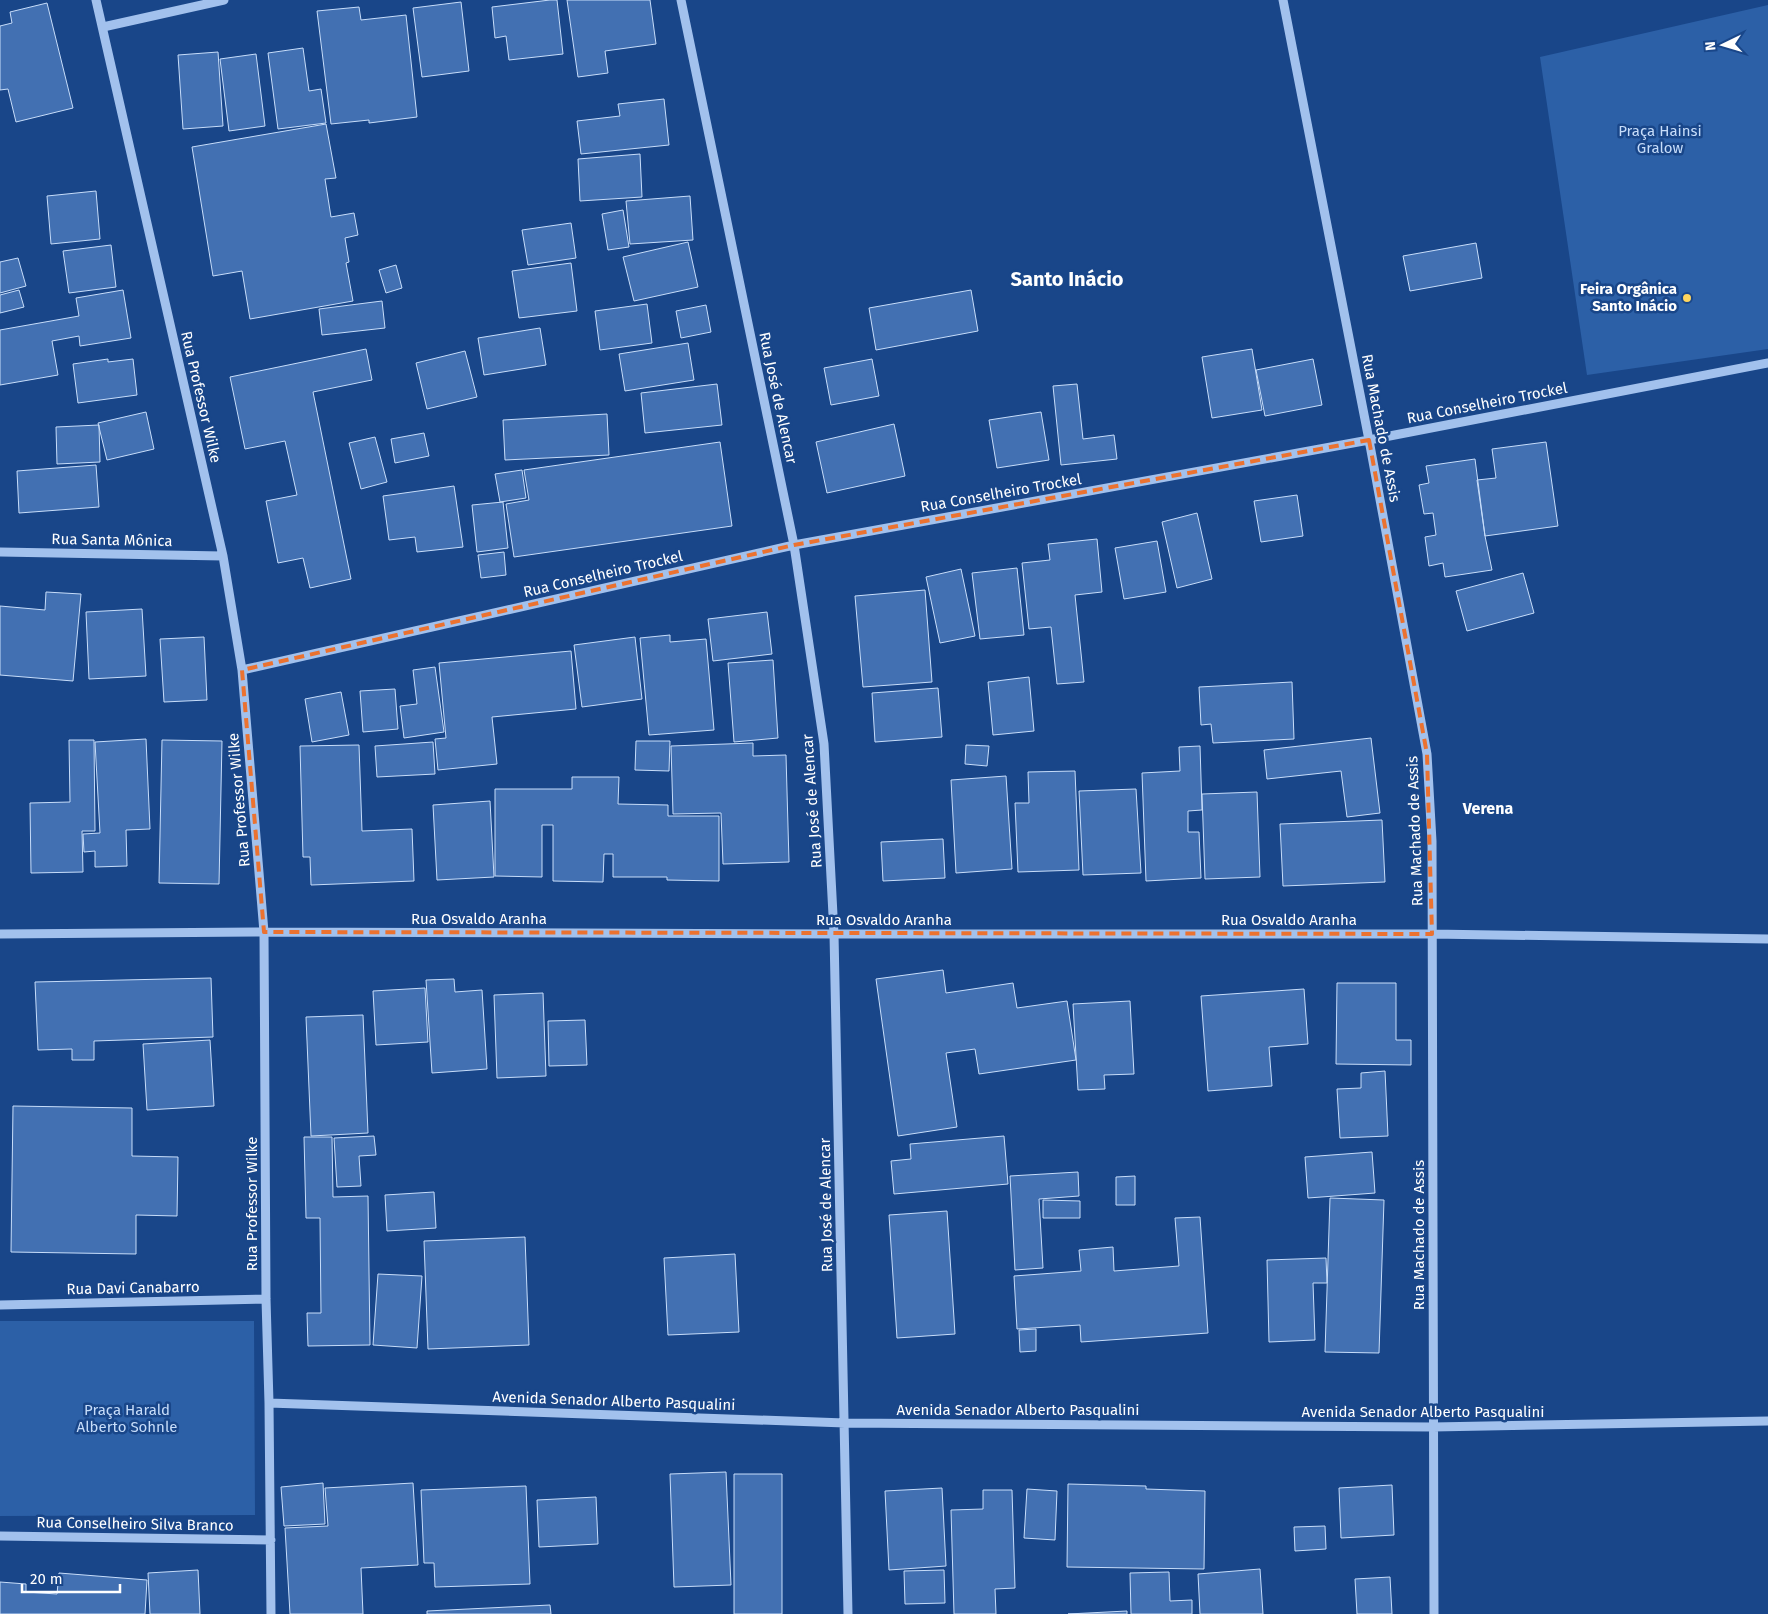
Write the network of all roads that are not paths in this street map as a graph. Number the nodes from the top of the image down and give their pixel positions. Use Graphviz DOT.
graph roads {
  1 [pos="96,0"];
  2 [pos="224,0"];
  3 [pos="681,0"];
  4 [pos="1283,0"];
  5 [pos="103,27"];
  6 [pos="1768,363"];
  7 [pos="1369,440"];
  8 [pos="794,545"];
  9 [pos="0,552"];
  10 [pos="223,556"];
  11 [pos="242,670"];
  12 [pos="264,932"];
  13 [pos="0,934"];
  14 [pos="834,934"];
  15 [pos="1432,934"];
  16 [pos="1768,939"];
  17 [pos="266,1300"];
  18 [pos="0,1305"];
  19 [pos="269,1403"];
  20 [pos="1768,1421"];
  21 [pos="845,1423"];
  22 [pos="1433,1427"];
  23 [pos="0,1536"];
  24 [pos="271,1540"];
  25 [pos="271,1614"];
  26 [pos="848,1614"];
  27 [pos="1434,1614"];
  1 -- 5 [label="street, Rua Professor Wilke"];
  2 -- 5 [label="street"];
  3 -- 8 [label="street, Rua José de Alencar"];
  4 -- 7 [label="street, Rua Machado de Assis"];
  5 -- 10 [label="street, Rua Professor Wilke"];
  6 -- 7 [label="street, Rua Conselheiro Trockel"];
  7 -- 8 [label="street, Rua Conselheiro Trockel"];
  7 -- 15 [label="street, Rua Machado de Assis"];
  8 -- 11 [label="street, Rua Conselheiro Trockel"];
  8 -- 14 [label="street, Rua José de Alencar"];
  9 -- 10 [label="street, Rua Santa Mônica"];
  10 -- 11 [label="street, Rua Professor Wilke"];
  11 -- 12 [label="street, Rua Professor Wilke"];
  12 -- 13 [label="street, Rua Osvaldo Aranha"];
  12 -- 14 [label="street, Rua Osvaldo Aranha"];
  12 -- 17 [label="street, Rua Professor Wilke"];
  14 -- 15 [label="street, Rua Osvaldo Aranha"];
  14 -- 21 [label="street, Rua José de Alencar"];
  15 -- 16 [label="street, Rua Osvaldo Aranha"];
  15 -- 22 [label="street, Rua Machado de Assis"];
  17 -- 18 [label="street, Rua Davi Canabarro"];
  17 -- 19 [label="street, Rua Professor Wilke"];
  19 -- 21 [label="street, Avenida Senador Alberto Pasqualini"];
  19 -- 24 [label="street, Rua Professor Wilke"];
  20 -- 22 [label="street, Avenida Senador Alberto Pasqualini"];
  21 -- 22 [label="street, Avenida Senador Alberto Pasqualini"];
  21 -- 26 [label="street, Rua José de Alencar"];
  22 -- 27 [label="street, Rua Machado de Assis"];
  23 -- 24 [label="street, Rua Conselheiro Silva Branco"];
  24 -- 25 [label="street, Rua Professor Wilke"];
}
